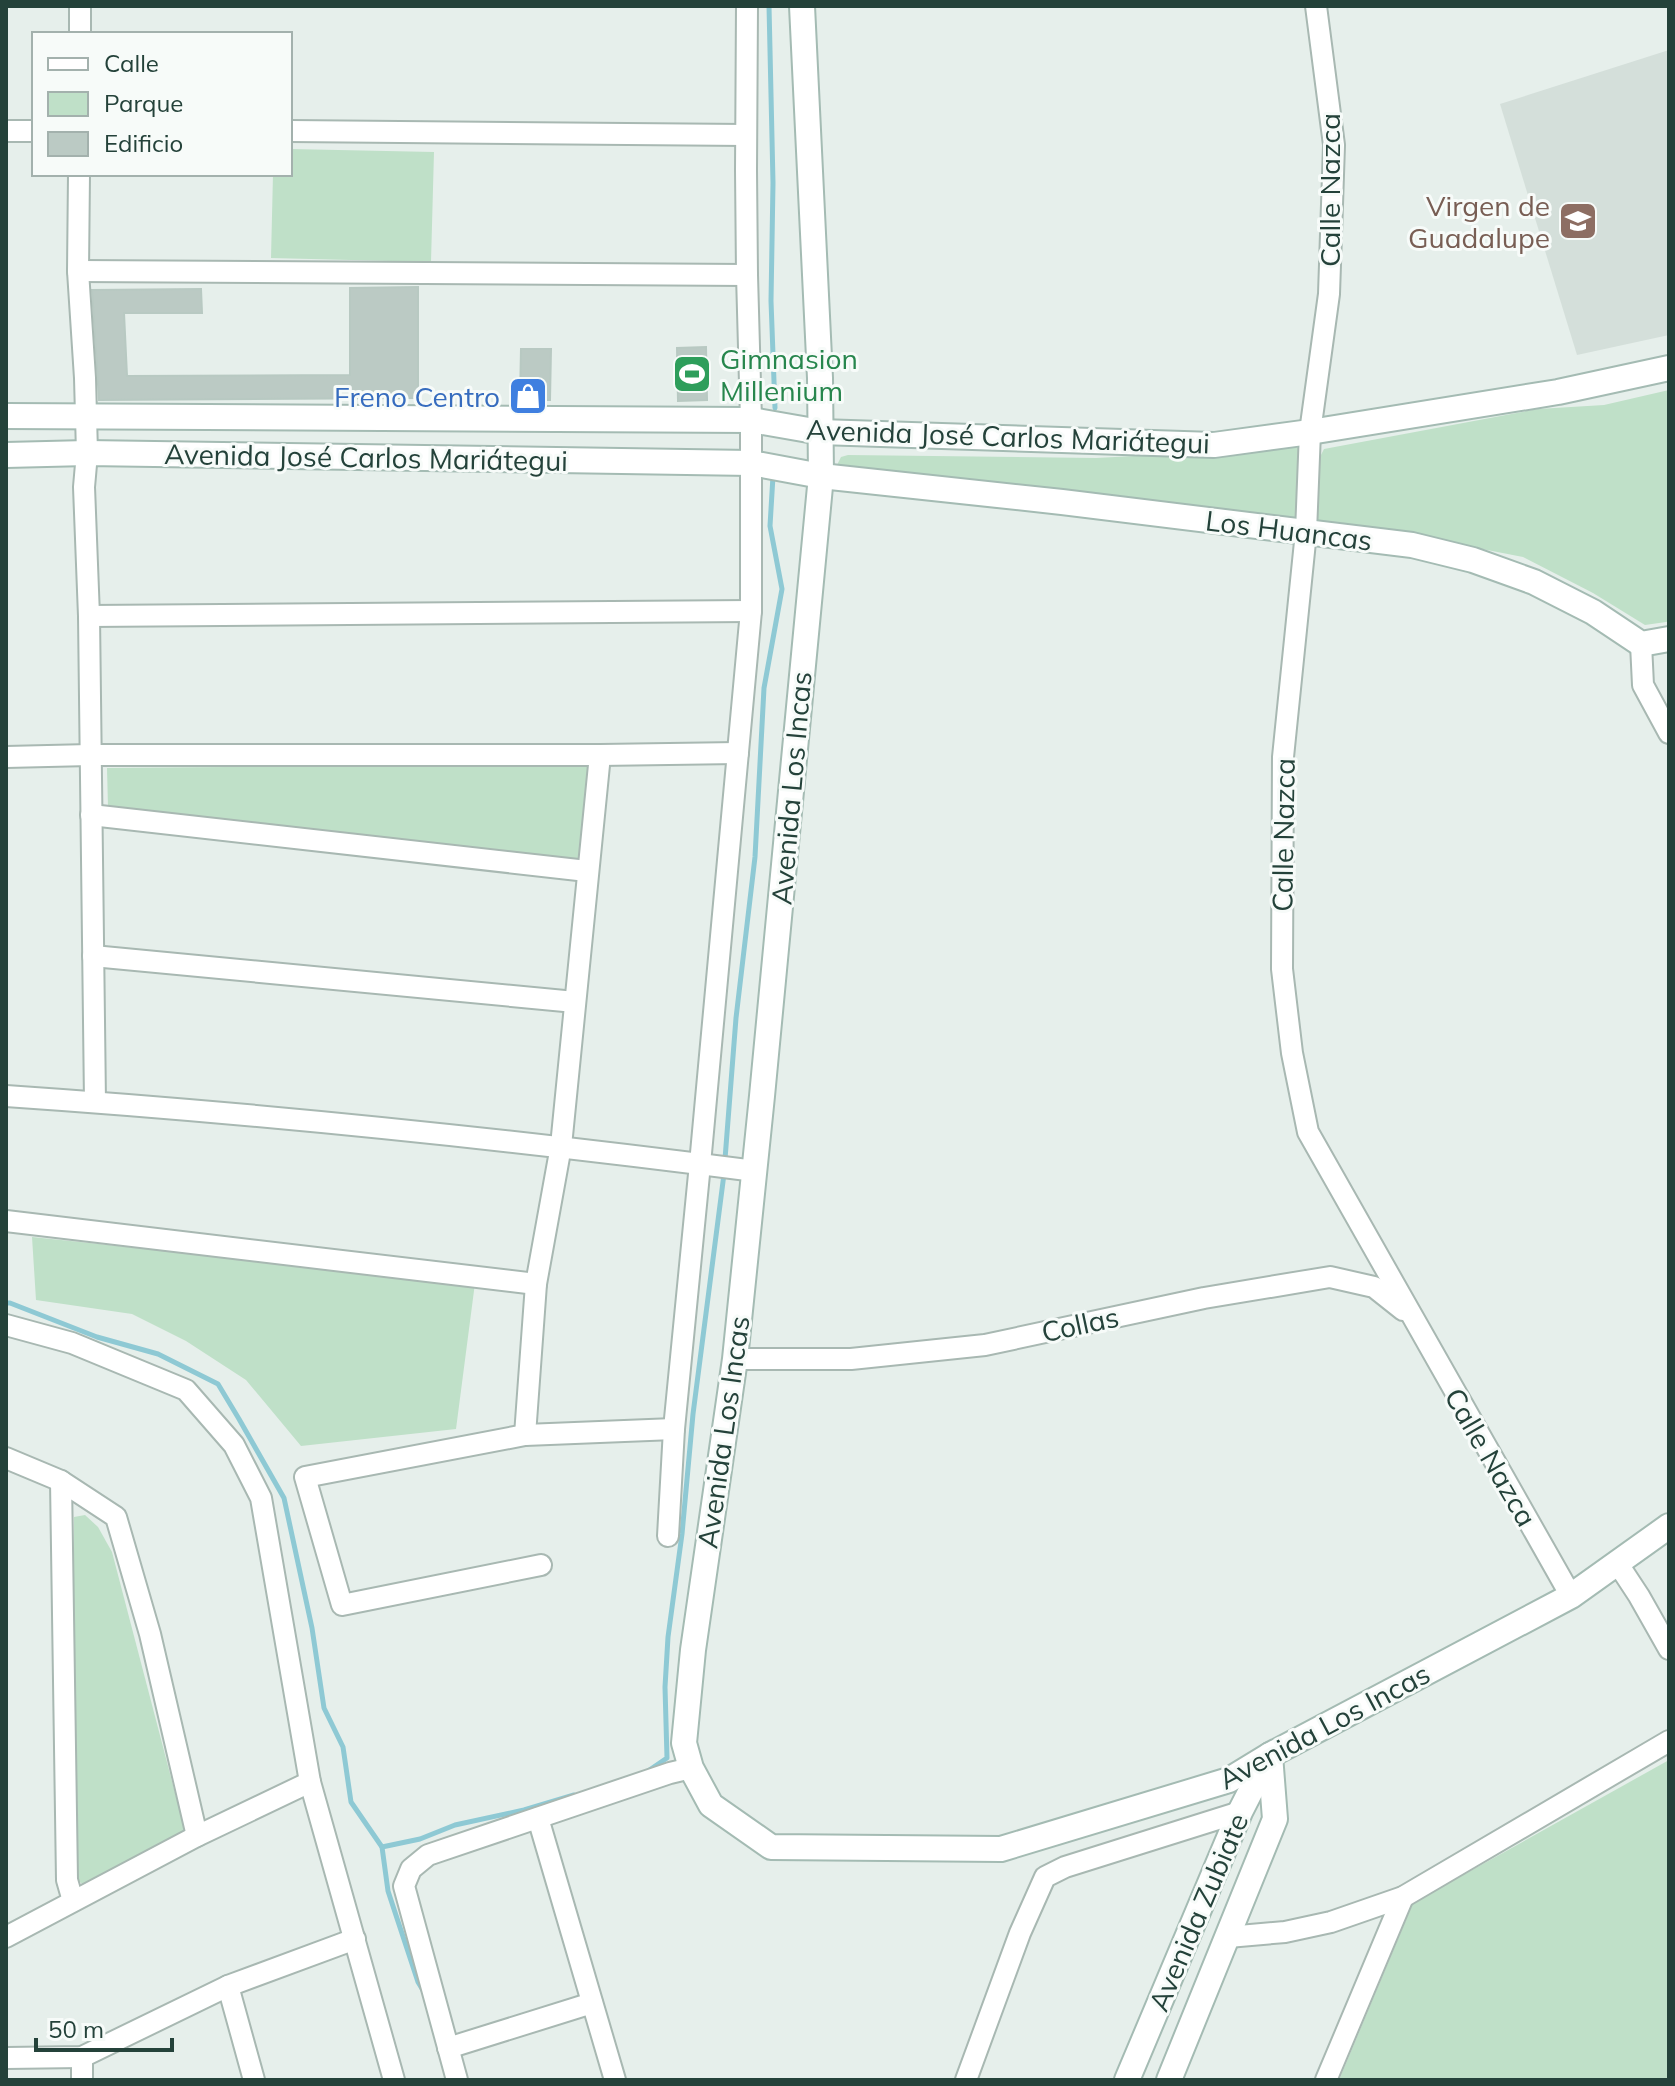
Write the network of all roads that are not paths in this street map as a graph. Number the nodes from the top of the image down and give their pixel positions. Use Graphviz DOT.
graph roads {
  1 [pos="80,6"];
  2 [pos="747,6"];
  3 [pos="802,6"];
  4 [pos="1316,6"];
  5 [pos="80,32"];
  6 [pos="6,131"];
  7 [pos="32,131"];
  8 [pos="292,131"];
  9 [pos="746,135"];
  10 [pos="79,176"];
  11 [pos="78,271"];
  12 [pos="747,275"];
  13 [pos="1669,368"];
  14 [pos="6,416"];
  15 [pos="85,416"];
  16 [pos="751,420"];
  17 [pos="820,432"];
  18 [pos="1310,432"];
  19 [pos="87,453"];
  20 [pos="6,455"];
  21 [pos="751,463"];
  22 [pos="821,476"];
  23 [pos="1306,532"];
  24 [pos="751,611"];
  25 [pos="89,616"];
  26 [pos="1669,639"];
  27 [pos="1641,644"];
  28 [pos="1669,733"];
  29 [pos="738,753"];
  30 [pos="90,755"];
  31 [pos="600,755"];
  32 [pos="6,757"];
  33 [pos="91,815"];
  34 [pos="587,871"];
  35 [pos="93,956"];
  36 [pos="575,1002"];
  37 [pos="6,1096"];
  38 [pos="95,1102"];
  39 [pos="561,1146"];
  40 [pos="700,1164"];
  41 [pos="755,1171"];
  42 [pos="6,1221"];
  43 [pos="536,1284"];
  44 [pos="1412,1318"];
  45 [pos="6,1325"];
  46 [pos="735,1359"];
  47 [pos="674,1429"];
  48 [pos="525,1435"];
  49 [pos="6,1458"];
  50 [pos="61,1481"];
  51 [pos="1669,1526"];
  52 [pos="668,1536"];
  53 [pos="1618,1564"];
  54 [pos="541,1565"];
  55 [pos="1571,1596"];
  56 [pos="1669,1649"];
  57 [pos="1669,1741"];
  58 [pos="1270,1755"];
  59 [pos="691,1768"];
  60 [pos="310,1782"];
  61 [pos="1240,1812"];
  62 [pos="538,1818"];
  63 [pos="197,1836"];
  64 [pos="1403,1897"];
  65 [pos="73,1901"];
  66 [pos="6,1937"];
  67 [pos="1228,1937"];
  68 [pos="355,1939"];
  69 [pos="228,1986"];
  70 [pos="592,2003"];
  71 [pos="448,2048"];
  72 [pos="82,2057"];
  73 [pos="6,2058"];
  74 [pos="82,2080"];
  75 [pos="254,2080"];
  76 [pos="394,2080"];
  77 [pos="457,2080"];
  78 [pos="615,2080"];
  79 [pos="966,2080"];
  80 [pos="1127,2080"];
  81 [pos="1169,2080"];
  82 [pos="1326,2080"];
  1 -- 5 [label="street"];
  2 -- 9 [label="street"];
  3 -- 17 [label="street, Avenida Los Incas"];
  4 -- 18 [label="street, Calle Nazca"];
  6 -- 7 [label="street"];
  8 -- 9 [label="street"];
  9 -- 12 [label="street"];
  10 -- 11 [label="street"];
  11 -- 12 [label="street"];
  11 -- 15 [label="street"];
  12 -- 16 [label="street"];
  13 -- 18 [label="street, Avenida José Carlos Mariátegui"];
  14 -- 15 [label="street, Avenida José Carlos Mariátegui"];
  15 -- 16 [label="street, Avenida José Carlos Mariátegui"];
  15 -- 19 [label="street"];
  16 -- 17 [label="street, Avenida José Carlos Mariátegui"];
  16 -- 21 [label="street"];
  17 -- 18 [label="street, Avenida José Carlos Mariátegui"];
  17 -- 22 [label="street, Avenida Los Incas"];
  18 -- 23 [label="street, Calle Nazca"];
  19 -- 20 [label="street, Avenida José Carlos Mariátegui"];
  19 -- 21 [label="street, Avenida José Carlos Mariátegui"];
  19 -- 25 [label="street"];
  21 -- 22 [label="street, Avenida José Carlos Mariátegui"];
  21 -- 24 [label="street"];
  22 -- 23 [label="street, Los Huancas"];
  22 -- 41 [label="street, Avenida Los Incas"];
  23 -- 27 [label="street, Los Huancas"];
  23 -- 44 [label="street, Calle Nazca"];
  24 -- 25 [label="street"];
  24 -- 29 [label="street"];
  25 -- 30 [label="street"];
  26 -- 27 [label="street"];
  27 -- 28 [label="street"];
  29 -- 31 [label="street"];
  29 -- 40 [label="street"];
  30 -- 31 [label="street"];
  30 -- 32 [label="street"];
  30 -- 33 [label="street"];
  31 -- 34 [label="street"];
  33 -- 34 [label="street"];
  33 -- 35 [label="street"];
  34 -- 36 [label="street"];
  35 -- 36 [label="street"];
  35 -- 38 [label="street"];
  36 -- 39 [label="street"];
  37 -- 38 [label="street"];
  38 -- 39 [label="street"];
  39 -- 40 [label="street"];
  39 -- 43 [label="street"];
  40 -- 41 [label="street"];
  40 -- 47 [label="street"];
  41 -- 46 [label="street, Avenida Los Incas"];
  42 -- 43 [label="street"];
  43 -- 48 [label="street"];
  44 -- 46 [label="street, Collas"];
  44 -- 55 [label="street, Calle Nazca"];
  45 -- 60 [label="street"];
  46 -- 59 [label="street, Avenida Los Incas"];
  47 -- 48 [label="street"];
  47 -- 52 [label="street"];
  48 -- 54 [label="street"];
  49 -- 50 [label="street"];
  50 -- 63 [label="street"];
  50 -- 65 [label="street"];
  51 -- 53 [label="street, Avenida Los Incas"];
  53 -- 55 [label="street, Avenida Los Incas"];
  53 -- 56 [label="street"];
  55 -- 58 [label="street, Avenida Los Incas"];
  57 -- 64 [label="street"];
  58 -- 59 [label="street, Avenida Los Incas"];
  58 -- 61 [label="street, Avenida Zubiate"];
  58 -- 67 [label="street, Avenida Zubiate"];
  59 -- 62 [label="street"];
  60 -- 63 [label="street"];
  60 -- 68 [label="street"];
  61 -- 79 [label="street"];
  61 -- 80 [label="street, Avenida Zubiate"];
  62 -- 70 [label="street"];
  62 -- 71 [label="street"];
  63 -- 65 [label="street"];
  64 -- 67 [label="street"];
  64 -- 82 [label="street"];
  65 -- 66 [label="street"];
  67 -- 81 [label="street, Avenida Zubiate"];
  68 -- 69 [label="street"];
  68 -- 76 [label="street"];
  69 -- 72 [label="street"];
  69 -- 75 [label="street"];
  70 -- 71 [label="street"];
  70 -- 78 [label="street"];
  71 -- 77 [label="street"];
  72 -- 73 [label="street"];
  72 -- 74 [label="street"];
}
